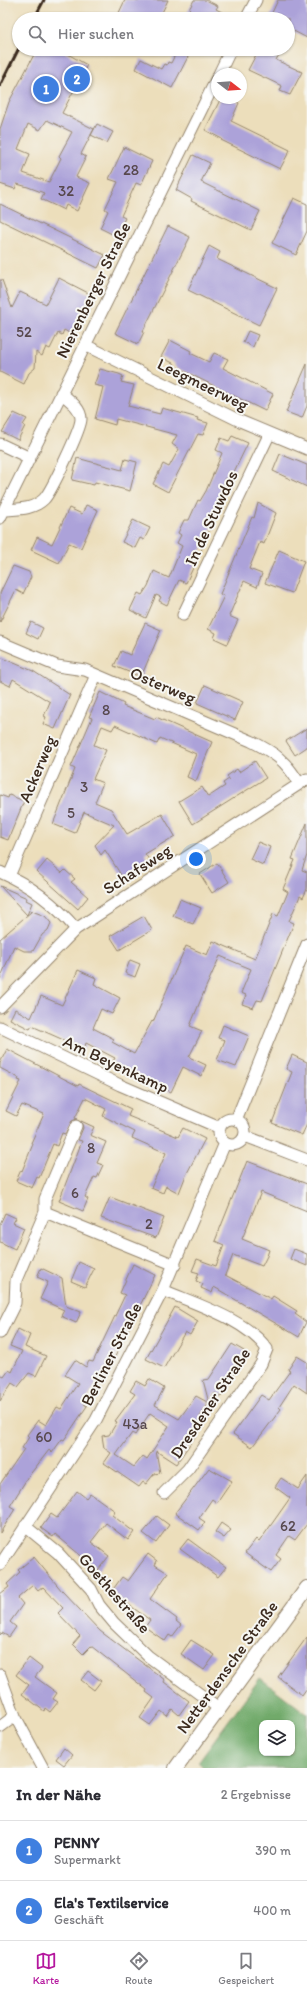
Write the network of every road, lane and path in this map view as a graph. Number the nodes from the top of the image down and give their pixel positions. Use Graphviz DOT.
graph roads {
  1 [pos="256,0"];
  2 [pos="250,12"];
  3 [pos="228,56"];
  4 [pos="222,68"];
  5 [pos="211,90"];
  6 [pos="85,345"];
  7 [pos="61,394"];
  8 [pos="269,435"];
  9 [pos="0,444"];
  10 [pos="306,448"];
  11 [pos="30,458"];
  12 [pos="2,514"];
  13 [pos="183,615"];
  14 [pos="0,642"];
  15 [pos="96,675"];
  16 [pos="303,781"];
  17 [pos="4,874"];
  18 [pos="76,929"];
  19 [pos="307,944"];
  20 [pos="0,1007"];
  21 [pos="0,1027"];
  22 [pos="236,1120"];
  23 [pos="76,1126"];
  24 [pos="220,1128"];
  25 [pos="245,1136"];
  26 [pos="225,1143"];
  27 [pos="307,1160"];
  28 [pos="45,1212"];
  29 [pos="174,1265"];
  30 [pos="163,1290"];
  31 [pos="0,1333"];
  32 [pos="164,1493"];
  33 [pos="25,1526"];
  34 [pos="0,1565"];
  35 [pos="307,1588"];
  36 [pos="0,1675"];
  37 [pos="220,1709"];
  38 [pos="15,1716"];
  39 [pos="0,1727"];
  40 [pos="43,1768"];
  41 [pos="176,1768"];
  1 -- 2 [label="street"];
  3 -- 4 [label="street"];
  5 -- 6 [label="street, Nierenberger Straße"];
  6 -- 7 [label="street, Nierenberger Straße"];
  6 -- 8 [label="street, Leegmeerweg"];
  7 -- 11 [label="street, Nierenberger Straße"];
  7 -- 12 [label="street"];
  8 -- 10 [label="street, Leegmeerweg"];
  8 -- 13 [label="street, In de Stuwdos"];
  9 -- 11 [label="street"];
  11 -- 12 [label="street, Nierenberger Straße"];
  14 -- 15 [label="street, Osterweg"];
  15 -- 16 [label="street, Osterweg"];
  15 -- 17 [label="street, Ackerweg"];
  16 -- 18 [label="street, Schafsweg"];
  17 -- 18 [label="street"];
  18 -- 20 [label="street, Schafsweg"];
  19 -- 22 [label="street"];
  21 -- 24 [label="street, Am Beyenkamp"];
  22 -- 24 [label="street"];
  22 -- 25 [label="street"];
  23 -- 28 [label="street"];
  24 -- 26 [label="street"];
  25 -- 26 [label="street"];
  25 -- 27 [label="street"];
  26 -- 29 [label="street, Berliner Straße"];
  28 -- 29 [label="street"];
  28 -- 31 [label="street"];
  29 -- 30 [label="street, Berliner Straße"];
  30 -- 32 [label="street, Dresdener Straße"];
  30 -- 33 [label="street, Berliner Straße"];
  33 -- 34 [label="street, Berliner Straße"];
  33 -- 37 [label="street, Goethestraße"];
  35 -- 37 [label="street, Netterdensche Straße"];
  36 -- 38 [label="street"];
  37 -- 41 [label="street, Netterdensche Straße"];
  38 -- 39 [label="street"];
  38 -- 40 [label="street"];
}
